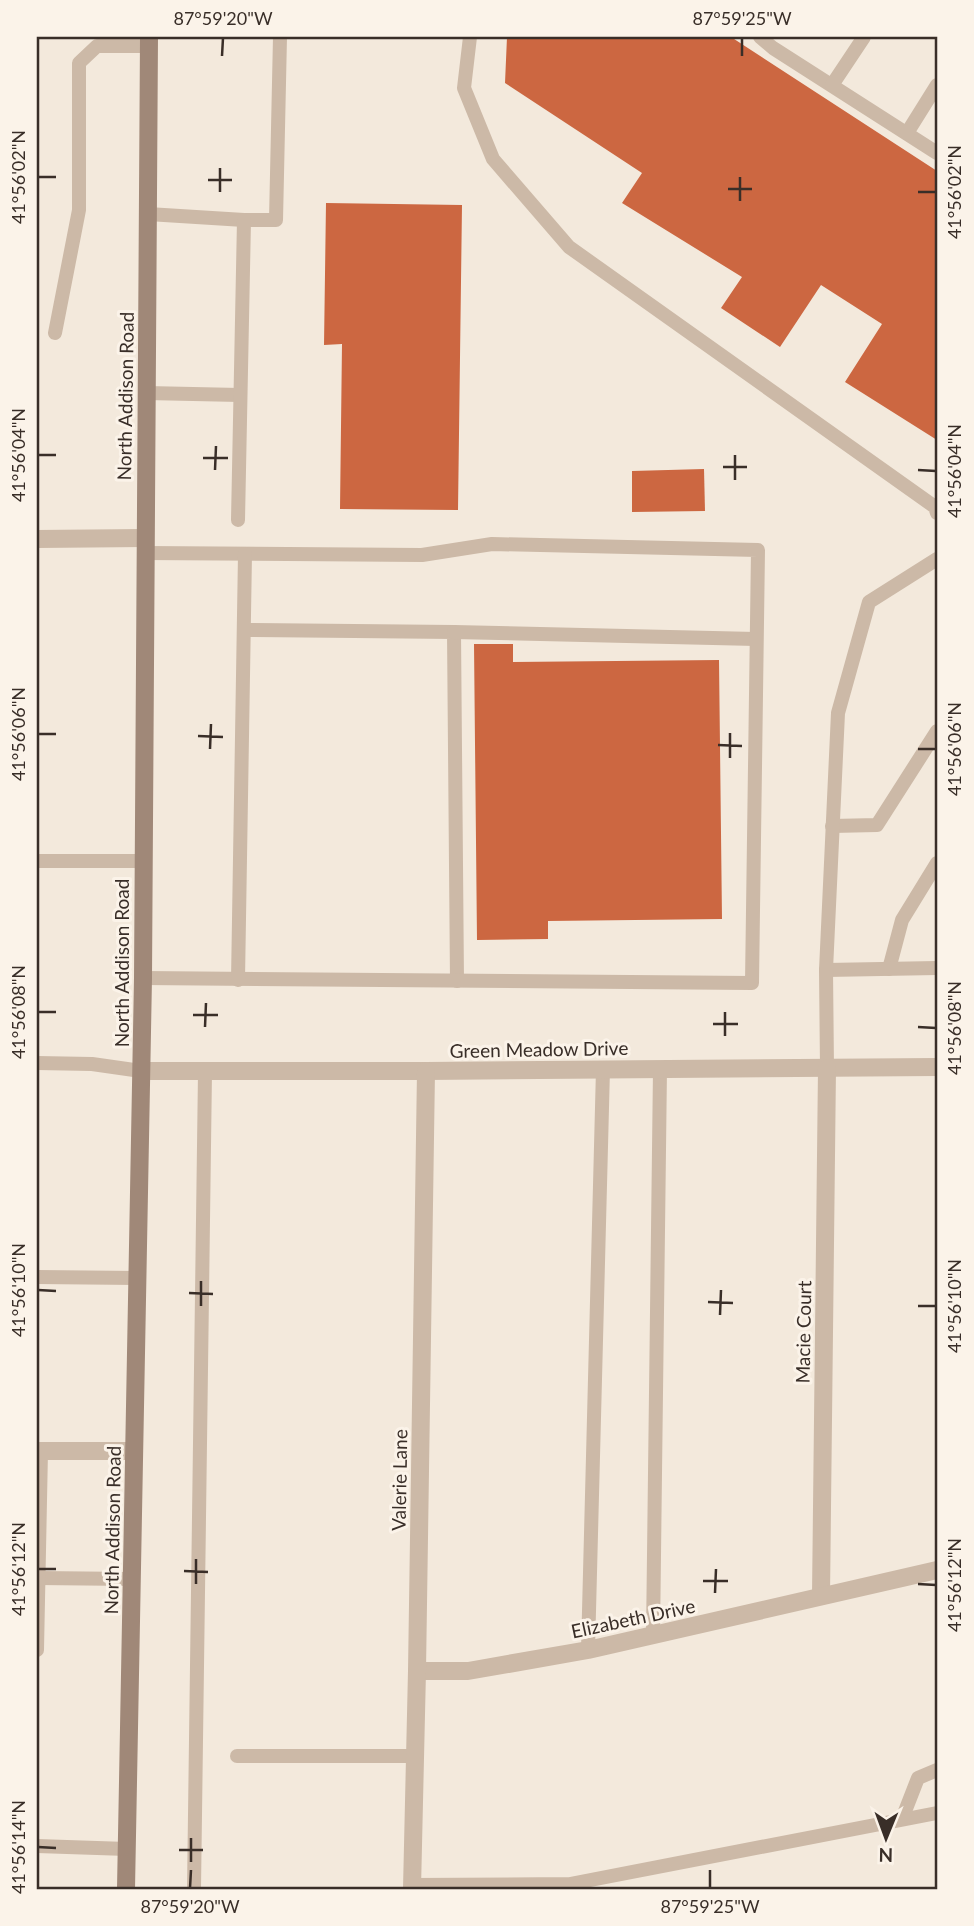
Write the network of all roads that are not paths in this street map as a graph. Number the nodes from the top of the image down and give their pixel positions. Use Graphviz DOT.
graph roads {
  1 [pos="280,37"];
  2 [pos="470,37"];
  3 [pos="760,37"];
  4 [pos="864,37"];
  5 [pos="148,41"];
  6 [pos="776,42"];
  7 [pos="832,85"];
  8 [pos="937,85"];
  9 [pos="907,133"];
  10 [pos="937,153"];
  11 [pos="148,214"];
  12 [pos="244,220"];
  13 [pos="55,333"];
  14 [pos="146,393"];
  15 [pos="240,395"];
  16 [pos="937,513"];
  17 [pos="238,520"];
  18 [pos="37,539"];
  19 [pos="144,546"];
  20 [pos="245,554"];
  21 [pos="937,559"];
  22 [pos="244,630"];
  23 [pos="454,632"];
  24 [pos="756,639"];
  25 [pos="937,731"];
  26 [pos="832,826"];
  27 [pos="37,861"];
  28 [pos="143,861"];
  29 [pos="937,863"];
  30 [pos="937,968"];
  31 [pos="889,969"];
  32 [pos="826,970"];
  33 [pos="143,978"];
  34 [pos="239,980"];
  35 [pos="457,981"];
  36 [pos="37,1063"];
  37 [pos="937,1067"];
  38 [pos="827,1068"];
  39 [pos="603,1069"];
  40 [pos="660,1069"];
  41 [pos="141,1071"];
  42 [pos="426,1071"];
  43 [pos="205,1072"];
  44 [pos="37,1277"];
  45 [pos="137,1278"];
  46 [pos="39,1451"];
  47 [pos="134,1451"];
  48 [pos="937,1570"];
  49 [pos="38,1578"];
  50 [pos="132,1579"];
  51 [pos="821,1596"];
  52 [pos="653,1636"];
  53 [pos="37,1650"];
  54 [pos="588,1650"];
  55 [pos="417,1671"];
  56 [pos="237,1756"];
  57 [pos="414,1756"];
  58 [pos="937,1770"];
  59 [pos="937,1813"];
  60 [pos="902,1819"];
  61 [pos="37,1846"];
  62 [pos="127,1849"];
  63 [pos="412,1887"];
  64 [pos="126,1889"];
  65 [pos="194,1889"];
  1 -- 12 [label="lane"];
  2 -- 16 [label="lane"];
  3 -- 6 [label="lane"];
  4 -- 7 [label="lane"];
  5 -- 11 [label="street, North Addison Road"];
  5 -- 13 [label="lane"];
  6 -- 7 [label="lane"];
  7 -- 9 [label="lane"];
  8 -- 9 [label="lane"];
  9 -- 10 [label="lane"];
  11 -- 12 [label="lane"];
  11 -- 14 [label="street, North Addison Road"];
  12 -- 15 [label="lane"];
  14 -- 15 [label="lane"];
  14 -- 19 [label="street, North Addison Road"];
  15 -- 17 [label="lane"];
  18 -- 19 [label="street"];
  19 -- 20 [label="lane"];
  19 -- 28 [label="street, North Addison Road"];
  20 -- 22 [label="lane"];
  20 -- 24 [label="lane"];
  21 -- 26 [label="lane"];
  22 -- 23 [label="lane"];
  22 -- 34 [label="lane"];
  23 -- 24 [label="lane"];
  23 -- 35 [label="lane"];
  24 -- 35 [label="lane"];
  25 -- 26 [label="lane"];
  26 -- 32 [label="lane"];
  27 -- 28 [label="lane"];
  28 -- 33 [label="street, North Addison Road"];
  29 -- 31 [label="lane"];
  30 -- 31 [label="lane"];
  31 -- 32 [label="lane"];
  32 -- 38 [label="lane"];
  33 -- 34 [label="lane"];
  33 -- 41 [label="street, North Addison Road"];
  34 -- 35 [label="lane"];
  36 -- 41 [label="lane"];
  37 -- 38 [label="street, Green Meadow Drive"];
  38 -- 40 [label="street, Green Meadow Drive"];
  38 -- 51 [label="street, Macie Court"];
  39 -- 40 [label="street, Green Meadow Drive"];
  39 -- 42 [label="street, Green Meadow Drive"];
  39 -- 54 [label="lane"];
  40 -- 52 [label="lane"];
  41 -- 43 [label="street, Green Meadow Drive"];
  41 -- 45 [label="street, North Addison Road"];
  42 -- 43 [label="street, Green Meadow Drive"];
  42 -- 55 [label="street, Valerie Lane"];
  43 -- 65 [label="lane"];
  44 -- 45 [label="lane"];
  45 -- 47 [label="street, North Addison Road"];
  46 -- 47 [label="street"];
  46 -- 49 [label="lane"];
  47 -- 50 [label="street, North Addison Road"];
  48 -- 51 [label="street, Elizabeth Drive"];
  49 -- 50 [label="lane"];
  49 -- 53 [label="lane"];
  50 -- 62 [label="street, North Addison Road"];
  51 -- 52 [label="street, Elizabeth Drive"];
  52 -- 54 [label="street, Elizabeth Drive"];
  54 -- 55 [label="street, Elizabeth Drive"];
  55 -- 57 [label="street, Valerie Lane"];
  56 -- 57 [label="lane"];
  57 -- 63 [label="street, Valerie Lane"];
  58 -- 60 [label="lane"];
  59 -- 60 [label="lane"];
  60 -- 63 [label="lane"];
  61 -- 62 [label="lane"];
  62 -- 64 [label="street, North Addison Road"];
}
